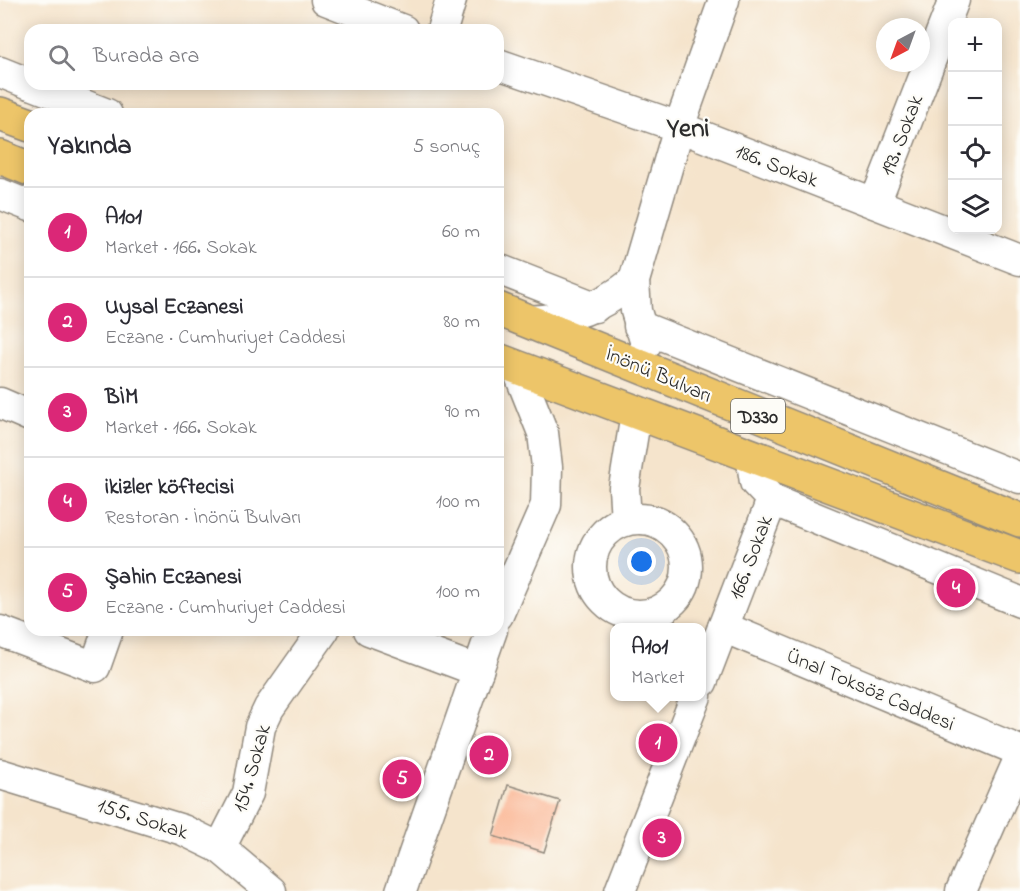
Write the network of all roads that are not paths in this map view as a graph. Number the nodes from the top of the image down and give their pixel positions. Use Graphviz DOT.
graph roads {
  1 [pos="326,0"];
  2 [pos="451,0"];
  3 [pos="724,0"];
  4 [pos="954,0"];
  5 [pos="388,24"];
  6 [pos="444,24"];
  7 [pos="504,66"];
  8 [pos="0,72"];
  9 [pos="24,81"];
  10 [pos="46,90"];
  11 [pos="92,108"];
  12 [pos="0,114"];
  13 [pos="24,124"];
  14 [pos="680,127"];
  15 [pos="0,158"];
  16 [pos="24,167"];
  17 [pos="0,194"];
  18 [pos="875,203"];
  19 [pos="24,204"];
  20 [pos="1020,260"];
  21 [pos="504,271"];
  22 [pos="634,280"];
  23 [pos="594,307"];
  24 [pos="504,311"];
  25 [pos="529,321"];
  26 [pos="639,326"];
  27 [pos="504,372"];
  28 [pos="669,378"];
  29 [pos="0,403"];
  30 [pos="24,413"];
  31 [pos="636,414"];
  32 [pos="751,455"];
  33 [pos="1020,478"];
  34 [pos="772,500"];
  35 [pos="626,520"];
  36 [pos="1020,520"];
  37 [pos="1020,557"];
  38 [pos="504,601"];
  39 [pos="1020,602"];
  40 [pos="24,620"];
  41 [pos="723,627"];
  42 [pos="2,633"];
  43 [pos="106,636"];
  44 [pos="320,636"];
  45 [pos="385,636"];
  46 [pos="490,636"];
  47 [pos="478,671"];
  48 [pos="706,672"];
  49 [pos="694,701"];
  50 [pos="1020,751"];
  51 [pos="1020,757"];
  52 [pos="0,774"];
  53 [pos="220,848"];
  54 [pos="404,890"];
  55 [pos="270,891"];
  56 [pos="620,891"];
  57 [pos="961,891"];
  1 -- 5 [label="street"];
  2 -- 6 [label="street"];
  3 -- 14 [label="street"];
  4 -- 18 [label="street, 193. Sokak"];
  7 -- 14 [label="street, 186. Sokak"];
  8 -- 9 [label="street"];
  10 -- 11 [label="street"];
  12 -- 13 [label="highway"];
  14 -- 18 [label="street, 186. Sokak"];
  14 -- 22 [label="street"];
  15 -- 16 [label="highway"];
  17 -- 19 [label="street"];
  18 -- 20 [label="street, 186. Sokak"];
  21 -- 23 [label="street"];
  22 -- 23 [label="street"];
  22 -- 26 [label="street"];
  23 -- 25 [label="street"];
  24 -- 25 [label="highway, İnönü Bulvarı / D330"];
  25 -- 28 [label="highway, İnönü Bulvarı / D330"];
  26 -- 28 [label="street"];
  26 -- 33 [label="street, İnönü Bulvarı"];
  27 -- 31 [label="highway, İnönü Bulvarı / D330"];
  27 -- 38 [label="street"];
  28 -- 36 [label="highway, İnönü Bulvarı / D330"];
  29 -- 30 [label="street"];
  31 -- 32 [label="highway, İnönü Bulvarı / D330"];
  31 -- 35 [label="street"];
  32 -- 34 [label="street"];
  32 -- 37 [label="highway, İnönü Bulvarı / D330"];
  34 -- 39 [label="street"];
  34 -- 41 [label="street, 166. Sokak"];
  40 -- 42 [label="street"];
  41 -- 48 [label="street, 166. Sokak"];
  41 -- 50 [label="street, Ünal Toksöz Caddesi"];
  42 -- 43 [label="street"];
  44 -- 53 [label="street, 154. Sokak"];
  45 -- 47 [label="street"];
  46 -- 47 [label="street"];
  47 -- 54 [label="street"];
  49 -- 56 [label="street"];
  51 -- 57 [label="street"];
  52 -- 53 [label="street, 155. Sokak"];
  53 -- 55 [label="street, 155. Sokak"];
}
